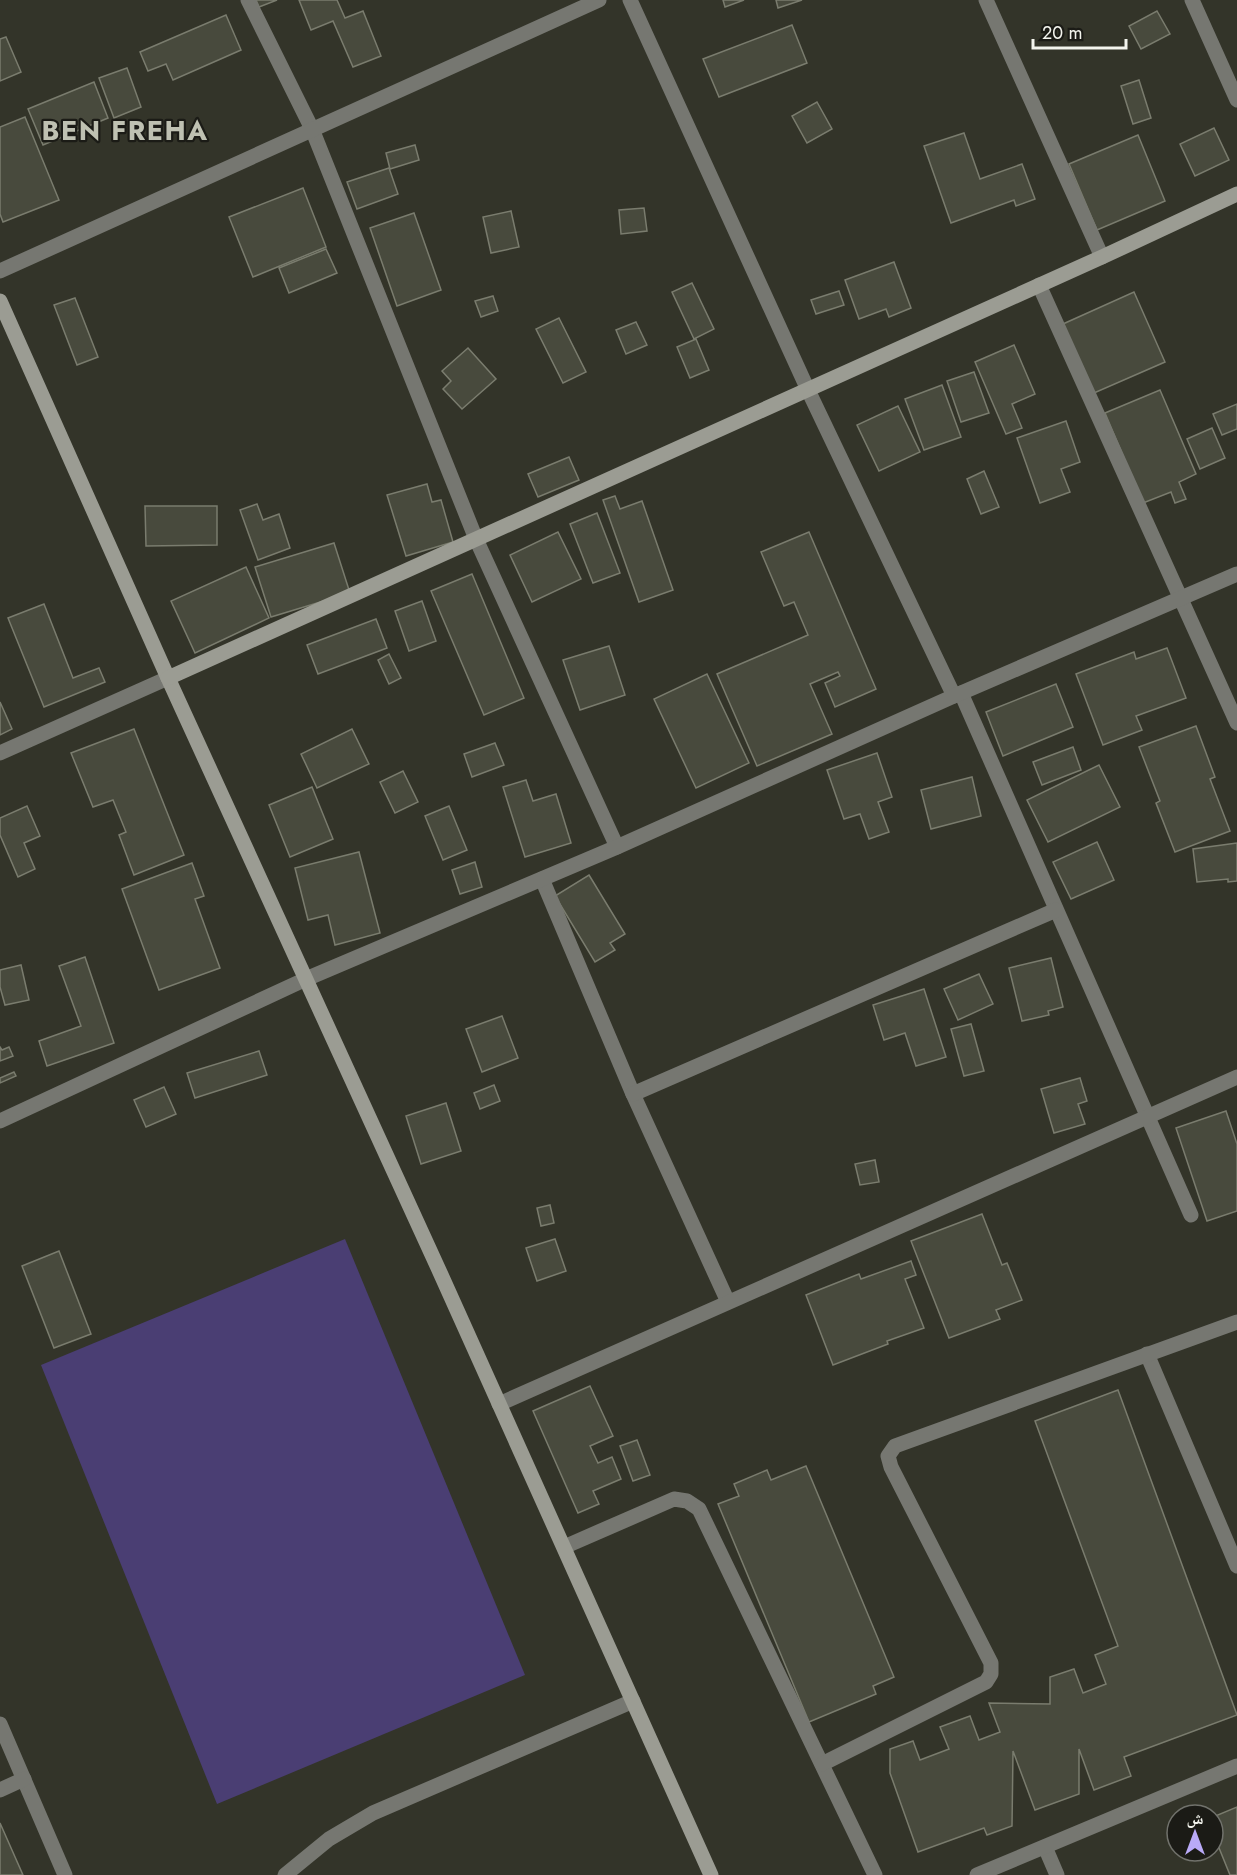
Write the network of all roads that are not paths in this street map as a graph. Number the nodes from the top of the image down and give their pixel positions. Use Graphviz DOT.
graph roads {
  1 [pos="248,0"];
  2 [pos="599,0"];
  3 [pos="630,0"];
  4 [pos="986,0"];
  5 [pos="1192,0"];
  6 [pos="1237,100"];
  7 [pos="312,129"];
  8 [pos="1237,194"];
  9 [pos="1102,257"];
  10 [pos="0,272"];
  11 [pos="1039,285"];
  12 [pos="0,301"];
  13 [pos="808,390"];
  14 [pos="476,539"];
  15 [pos="1237,574"];
  16 [pos="1181,599"];
  17 [pos="168,678"];
  18 [pos="957,694"];
  19 [pos="1237,723"];
  20 [pos="0,753"];
  21 [pos="617,847"];
  22 [pos="542,879"];
  23 [pos="1056,910"];
  24 [pos="306,979"];
  25 [pos="1237,1077"];
  26 [pos="633,1094"];
  27 [pos="1147,1117"];
  28 [pos="0,1121"];
  29 [pos="1191,1215"];
  30 [pos="728,1302"];
  31 [pos="1237,1322"];
  32 [pos="1147,1354"];
  33 [pos="499,1404"];
  34 [pos="564,1547"];
  35 [pos="1237,1566"];
  36 [pos="633,1701"];
  37 [pos="0,1724"];
  38 [pos="822,1764"];
  39 [pos="1237,1766"];
  40 [pos="24,1779"];
  41 [pos="0,1790"];
  42 [pos="1045,1847"];
  43 [pos="65,1875"];
  44 [pos="285,1875"];
  45 [pos="711,1875"];
  46 [pos="874,1875"];
  47 [pos="977,1875"];
  48 [pos="1057,1875"];
  1 -- 7 [label="street"];
  2 -- 7 [label="street"];
  3 -- 13 [label="street"];
  4 -- 9 [label="street"];
  5 -- 6 [label="street"];
  7 -- 10 [label="street"];
  7 -- 14 [label="street"];
  8 -- 9 [label="main road"];
  9 -- 11 [label="main road"];
  11 -- 13 [label="main road"];
  11 -- 16 [label="street"];
  12 -- 17 [label="main road"];
  13 -- 14 [label="main road"];
  13 -- 18 [label="street"];
  14 -- 17 [label="main road"];
  14 -- 21 [label="street"];
  15 -- 16 [label="street"];
  16 -- 18 [label="street"];
  16 -- 19 [label="street"];
  17 -- 20 [label="street"];
  17 -- 24 [label="main road"];
  18 -- 21 [label="street"];
  18 -- 23 [label="street"];
  21 -- 22 [label="street"];
  22 -- 24 [label="street"];
  22 -- 26 [label="street"];
  23 -- 26 [label="street"];
  23 -- 27 [label="street"];
  24 -- 28 [label="street"];
  24 -- 33 [label="main road"];
  25 -- 27 [label="street"];
  26 -- 30 [label="street"];
  27 -- 29 [label="street"];
  27 -- 30 [label="street"];
  30 -- 33 [label="street"];
  31 -- 32 [label="street"];
  32 -- 35 [label="street"];
  32 -- 38 [label="street"];
  33 -- 34 [label="main road"];
  34 -- 36 [label="main road"];
  34 -- 38 [label="street"];
  36 -- 44 [label="street"];
  36 -- 45 [label="main road"];
  37 -- 40 [label="street"];
  38 -- 46 [label="street"];
  39 -- 42 [label="street"];
  40 -- 41 [label="street"];
  40 -- 43 [label="street"];
  42 -- 47 [label="street"];
  42 -- 48 [label="street"];
}
